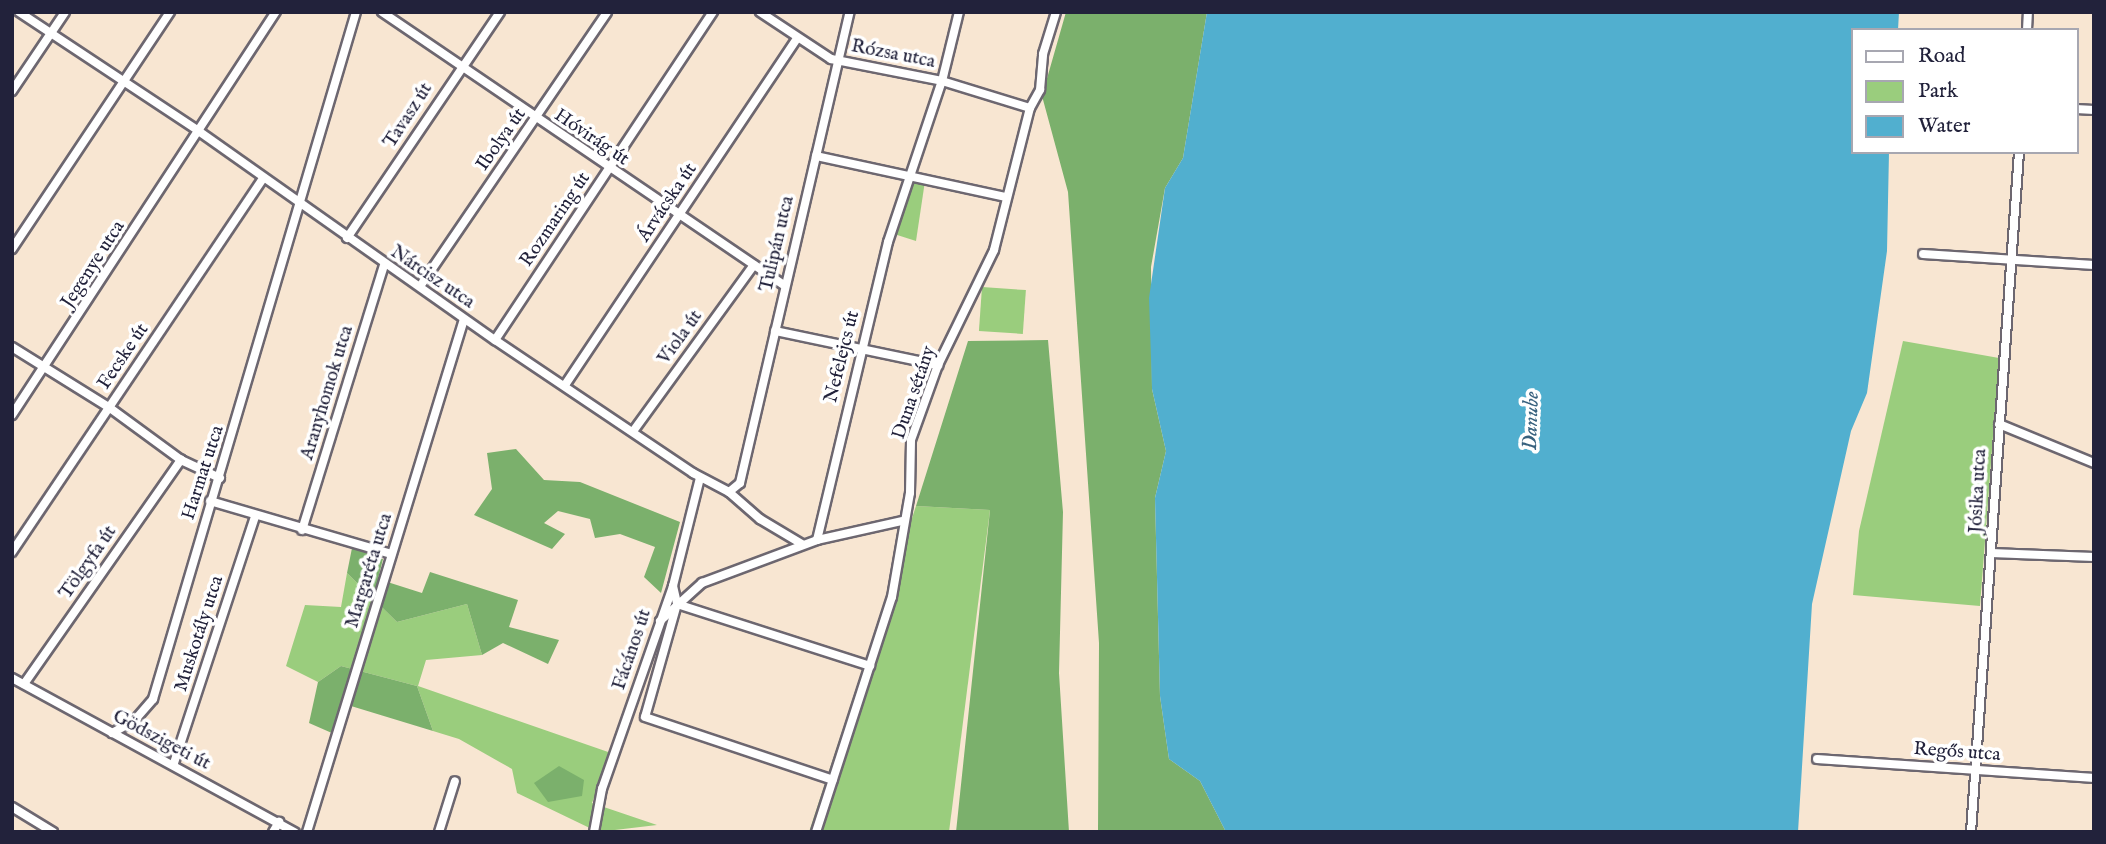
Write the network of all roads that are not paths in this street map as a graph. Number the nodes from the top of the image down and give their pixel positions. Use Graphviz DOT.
graph roads {
  1 [pos="19,12"];
  2 [pos="65,12"];
  3 [pos="170,12"];
  4 [pos="276,12"];
  5 [pos="356,12"];
  6 [pos="382,12"];
  7 [pos="499,12"];
  8 [pos="607,12"];
  9 [pos="713,12"];
  10 [pos="760,12"];
  11 [pos="850,12"];
  12 [pos="959,12"];
  13 [pos="1053,13"];
  14 [pos="50,34"];
  15 [pos="797,38"];
  16 [pos="838,61"];
  17 [pos="460,67"];
  18 [pos="942,81"];
  19 [pos="121,82"];
  20 [pos="12,92"];
  21 [pos="1030,108"];
  22 [pos="536,119"];
  23 [pos="200,132"];
  24 [pos="2019,154"];
  25 [pos="816,156"];
  26 [pos="609,170"];
  27 [pos="912,177"];
  28 [pos="262,180"];
  29 [pos="1005,197"];
  30 [pos="302,206"];
  31 [pos="679,215"];
  32 [pos="347,238"];
  33 [pos="12,249"];
  34 [pos="1923,254"];
  35 [pos="2012,260"];
  36 [pos="384,265"];
  37 [pos="754,265"];
  38 [pos="2094,265"];
  39 [pos="421,285"];
  40 [pos="784,285"];
  41 [pos="464,318"];
  42 [pos="775,331"];
  43 [pos="495,340"];
  44 [pos="12,347"];
  45 [pos="860,352"];
  46 [pos="938,365"];
  47 [pos="45,369"];
  48 [pos="565,385"];
  49 [pos="110,408"];
  50 [pos="12,415"];
  51 [pos="1999,424"];
  52 [pos="634,430"];
  53 [pos="180,460"];
  54 [pos="2094,463"];
  55 [pos="220,478"];
  56 [pos="700,478"];
  57 [pos="730,492"];
  58 [pos="210,501"];
  59 [pos="256,516"];
  60 [pos="902,521"];
  61 [pos="303,530"];
  62 [pos="817,540"];
  63 [pos="802,544"];
  64 [pos="12,552"];
  65 [pos="1991,553"];
  66 [pos="391,554"];
  67 [pos="2094,557"];
  68 [pos="673,586"];
  69 [pos="677,604"];
  70 [pos="660,621"];
  71 [pos="870,666"];
  72 [pos="12,678"];
  73 [pos="24,684"];
  74 [pos="112,733"];
  75 [pos="1817,759"];
  76 [pos="174,763"];
  77 [pos="1976,770"];
  78 [pos="2094,778"];
  79 [pos="833,780"];
  80 [pos="454,782"];
  81 [pos="12,807"];
  82 [pos="279,822"];
  83 [pos="47,830"];
  84 [pos="273,832"];
  85 [pos="295,832"];
  86 [pos="307,832"];
  87 [pos="439,832"];
  88 [pos="594,832"];
  89 [pos="816,832"];
  90 [pos="1971,832"];
  1 -- 14 [label="street, Nárcisz utca"];
  2 -- 14 [label="street"];
  3 -- 19 [label="street"];
  4 -- 23 [label="street, Jegenye utca"];
  5 -- 30 [label="street, Harmat utca"];
  6 -- 17 [label="street, Hóvirág út"];
  7 -- 17 [label="street, Tavasz út"];
  8 -- 22 [label="street, Ibolya út"];
  9 -- 26 [label="street, Rozmaring út"];
  10 -- 15 [label="street, Rózsa utca"];
  11 -- 16 [label="street, Tulipán utca"];
  12 -- 18 [label="street, Nefelejcs út"];
  13 -- 21 [label="street, Duna sétány"];
  14 -- 19 [label="street, Nárcisz utca"];
  14 -- 20 [label="street"];
  15 -- 16 [label="street, Rózsa utca"];
  15 -- 31 [label="street, Árvácska út"];
  16 -- 18 [label="street, Rózsa utca"];
  16 -- 25 [label="street, Tulipán utca"];
  17 -- 22 [label="street, Hóvirág út"];
  17 -- 32 [label="street, Tavasz út"];
  18 -- 21 [label="street, Rózsa utca"];
  18 -- 27 [label="street, Nefelejcs út"];
  19 -- 23 [label="street, Nárcisz utca"];
  19 -- 33 [label="street"];
  21 -- 29 [label="street, Duna sétány"];
  22 -- 26 [label="street, Hóvirág út"];
  22 -- 39 [label="street, Ibolya út"];
  23 -- 28 [label="street, Nárcisz utca"];
  23 -- 47 [label="street, Jegenye utca"];
  24 -- 35 [label="street, Jósika utca"];
  25 -- 27 [label="street"];
  25 -- 40 [label="street, Tulipán utca"];
  26 -- 31 [label="street, Hóvirág út"];
  26 -- 43 [label="street, Rozmaring út"];
  27 -- 29 [label="street"];
  27 -- 45 [label="street, Nefelejcs út"];
  28 -- 30 [label="street, Nárcisz utca"];
  28 -- 49 [label="street, Fecske út"];
  29 -- 46 [label="street, Duna sétány"];
  30 -- 32 [label="street, Nárcisz utca"];
  30 -- 55 [label="street, Harmat utca"];
  31 -- 37 [label="street, Hóvirág út"];
  31 -- 48 [label="street, Árvácska út"];
  32 -- 36 [label="street, Nárcisz utca"];
  34 -- 35 [label="street"];
  35 -- 38 [label="street"];
  35 -- 51 [label="street, Jósika utca"];
  36 -- 39 [label="street, Nárcisz utca"];
  36 -- 61 [label="street, Aranyhomok utca"];
  37 -- 40 [label="street, Hóvirág út"];
  37 -- 52 [label="street, Viola út"];
  39 -- 41 [label="street, Nárcisz utca"];
  40 -- 42 [label="street, Tulipán utca"];
  41 -- 43 [label="street, Nárcisz utca"];
  41 -- 66 [label="street, Margaréta utca"];
  42 -- 45 [label="street"];
  42 -- 57 [label="street, Tulipán utca"];
  43 -- 48 [label="street, Nárcisz utca"];
  44 -- 47 [label="street"];
  45 -- 46 [label="street"];
  45 -- 62 [label="street, Nefelejcs út"];
  46 -- 60 [label="street, Duna sétány"];
  47 -- 49 [label="street"];
  47 -- 50 [label="street, Jegenye utca"];
  48 -- 52 [label="street, Nárcisz utca"];
  49 -- 53 [label="street"];
  49 -- 64 [label="street, Fecske út"];
  51 -- 54 [label="street"];
  51 -- 65 [label="street, Jósika utca"];
  52 -- 56 [label="street, Nárcisz utca"];
  53 -- 55 [label="street"];
  53 -- 73 [label="street, Tölgyfa út"];
  55 -- 58 [label="street, Harmat utca"];
  56 -- 57 [label="street, Nárcisz utca"];
  56 -- 68 [label="street, Fácános út"];
  57 -- 63 [label="street, Nárcisz utca"];
  58 -- 59 [label="street"];
  58 -- 74 [label="street, Harmat utca"];
  59 -- 61 [label="street"];
  59 -- 76 [label="street, Muskotály utca"];
  60 -- 62 [label="street"];
  60 -- 71 [label="street, Duna sétány"];
  61 -- 66 [label="street"];
  62 -- 63 [label="street"];
  63 -- 69 [label="street"];
  65 -- 67 [label="street"];
  65 -- 77 [label="street, Jósika utca"];
  66 -- 86 [label="street, Margaréta utca"];
  68 -- 69 [label="street"];
  68 -- 70 [label="street, Fácános út"];
  69 -- 70 [label="street"];
  69 -- 71 [label="street"];
  69 -- 79 [label="street"];
  70 -- 88 [label="street, Fácános út"];
  71 -- 79 [label="street, Duna sétány"];
  72 -- 73 [label="street, Gödszigeti út"];
  73 -- 74 [label="street, Gödszigeti út"];
  74 -- 76 [label="street, Gödszigeti út"];
  75 -- 77 [label="street, Regős utca"];
  76 -- 82 [label="street, Gödszigeti út"];
  77 -- 78 [label="street, Regős utca"];
  77 -- 90 [label="street, Jósika utca"];
  79 -- 89 [label="street, Duna sétány"];
  80 -- 87 [label="street"];
  81 -- 83 [label="street"];
  82 -- 84 [label="street"];
  82 -- 85 [label="street, Gödszigeti út"];
}
